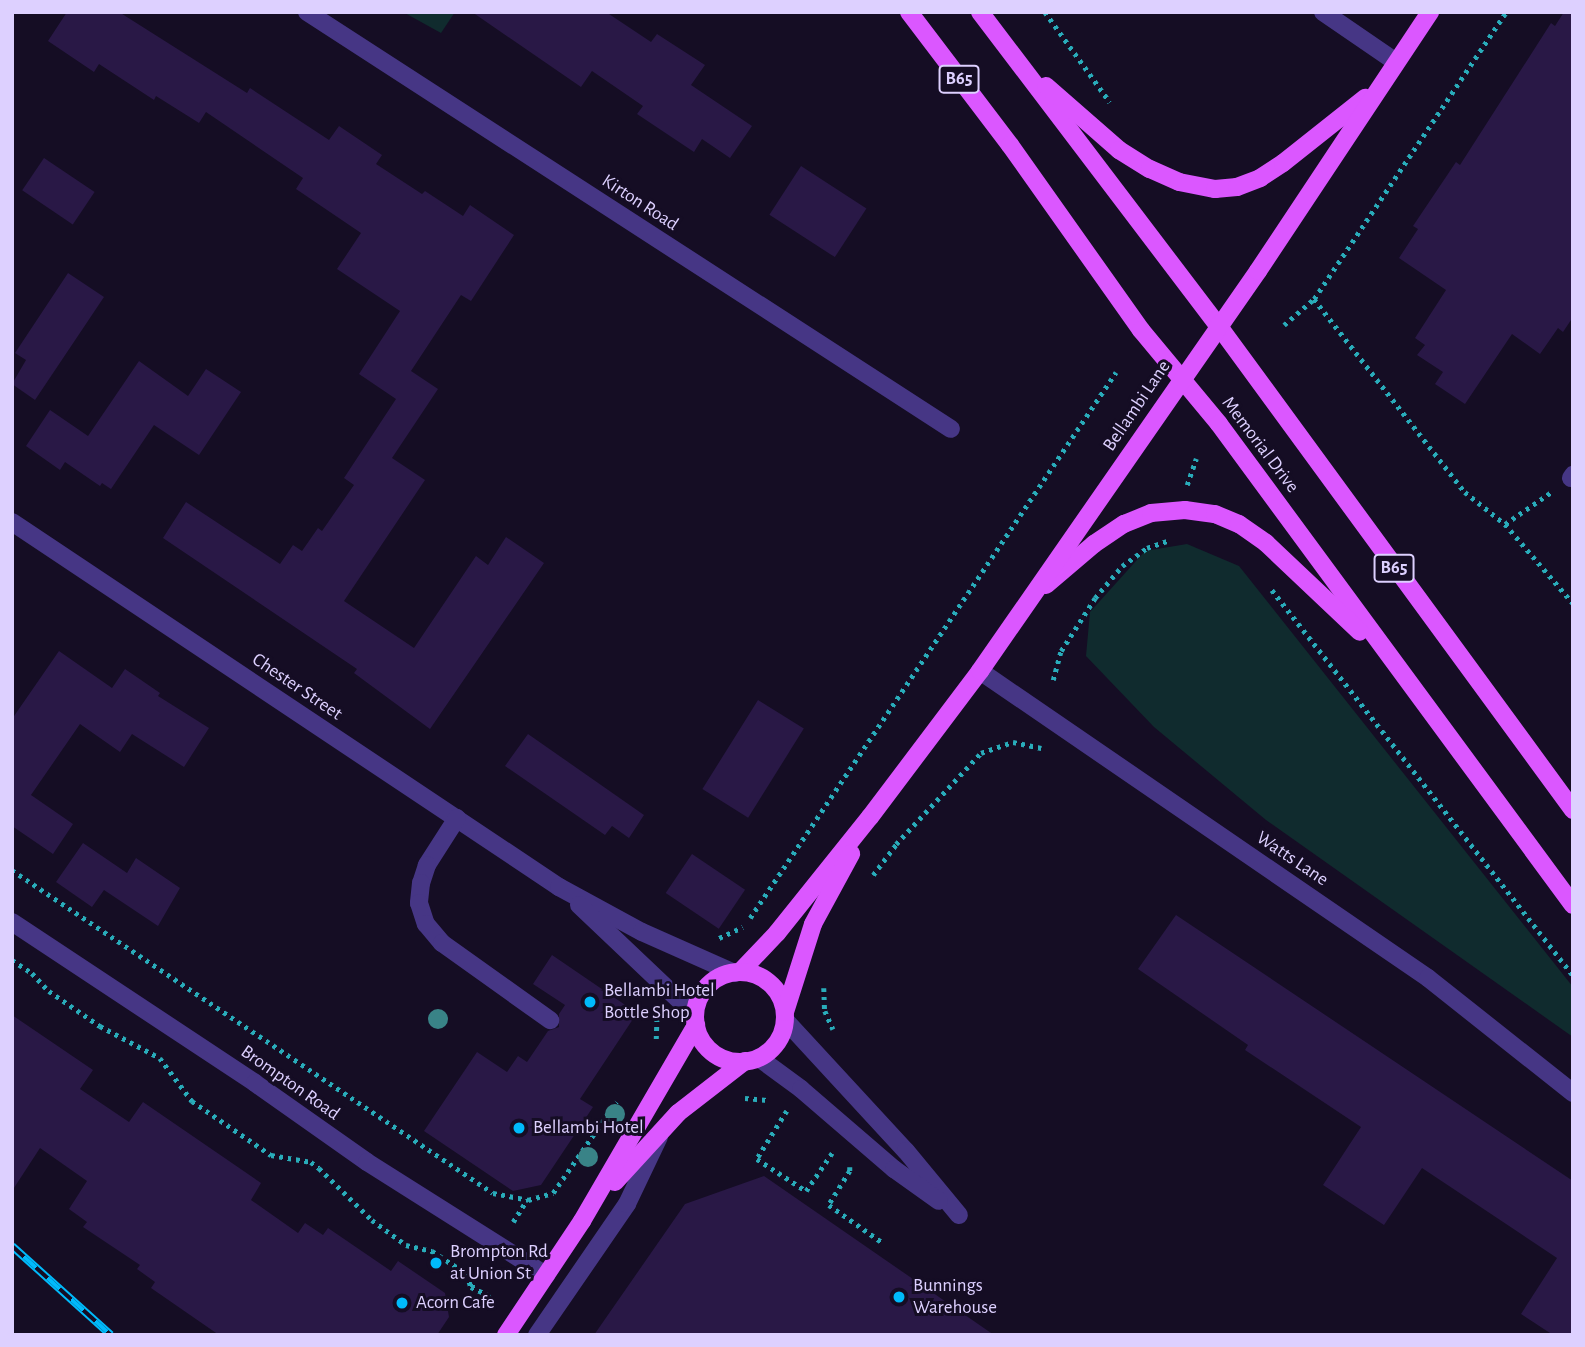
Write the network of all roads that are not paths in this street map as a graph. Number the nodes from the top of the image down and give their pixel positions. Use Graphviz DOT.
graph roads {
  1 [pos="307,12"];
  2 [pos="909,12"];
  3 [pos="980,12"];
  4 [pos="1323,12"];
  5 [pos="1430,12"];
  6 [pos="1396,62"];
  7 [pos="1019,63"];
  8 [pos="1379,87"];
  9 [pos="1218,325"];
  10 [pos="1182,377"];
  11 [pos="951,429"];
  12 [pos="12,522"];
  13 [pos="1027,602"];
  14 [pos="1397,669"];
  15 [pos="980,671"];
  16 [pos="1573,810"];
  17 [pos="870,817"];
  18 [pos="457,818"];
  19 [pos="559,887"];
  20 [pos="1573,905"];
  21 [pos="12,922"];
  22 [pos="737,972"];
  23 [pos="785,1016"];
  24 [pos="550,1020"];
  25 [pos="695,1020"];
  26 [pos="752,1060"];
  27 [pos="1573,1093"];
  28 [pos="662,1130"];
  29 [pos="582,1221"];
  30 [pos="546,1275"];
  31 [pos="506,1335"];
  32 [pos="537,1335"];
  1 -- 11 [label="street, Kirton Road"];
  2 -- 10 [label="main road, Memorial Drive / B65"];
  3 -- 7 [label="main road, Memorial Drive / B65"];
  4 -- 6 [label="street"];
  5 -- 6 [label="main road, Bellambi Lane"];
  6 -- 8 [label="main road, Bellambi Lane"];
  7 -- 8 [label="main road"];
  7 -- 9 [label="main road, Memorial Drive / B65"];
  8 -- 9 [label="main road, Bellambi Lane"];
  9 -- 10 [label="main road, Bellambi Lane"];
  9 -- 16 [label="main road, Memorial Drive / B65"];
  10 -- 13 [label="main road, Bellambi Lane"];
  10 -- 14 [label="main road, Memorial Drive / B65"];
  12 -- 18 [label="street, Chester Street"];
  13 -- 14 [label="main road"];
  13 -- 15 [label="main road, Bellambi Lane"];
  14 -- 20 [label="main road, Memorial Drive / B65"];
  15 -- 17 [label="main road, Bellambi Lane"];
  15 -- 27 [label="street, Watts Lane"];
  17 -- 22 [label="main road"];
  17 -- 23 [label="main road"];
  18 -- 19 [label="street, Chester Street"];
  18 -- 24 [label="street"];
  19 -- 22 [label="street"];
  19 -- 25 [label="street"];
  21 -- 30 [label="street, Brompton Road"];
  22 -- 23 [label="main road"];
  22 -- 25 [label="main road"];
  23 -- 26 [label="main road"];
  23 -- 26 [label="street"];
  25 -- 26 [label="main road"];
  25 -- 29 [label="main road"];
  26 -- 28 [label="main road"];
  28 -- 29 [label="main road"];
  28 -- 32 [label="street"];
  29 -- 30 [label="main road"];
  30 -- 31 [label="main road"];
}
